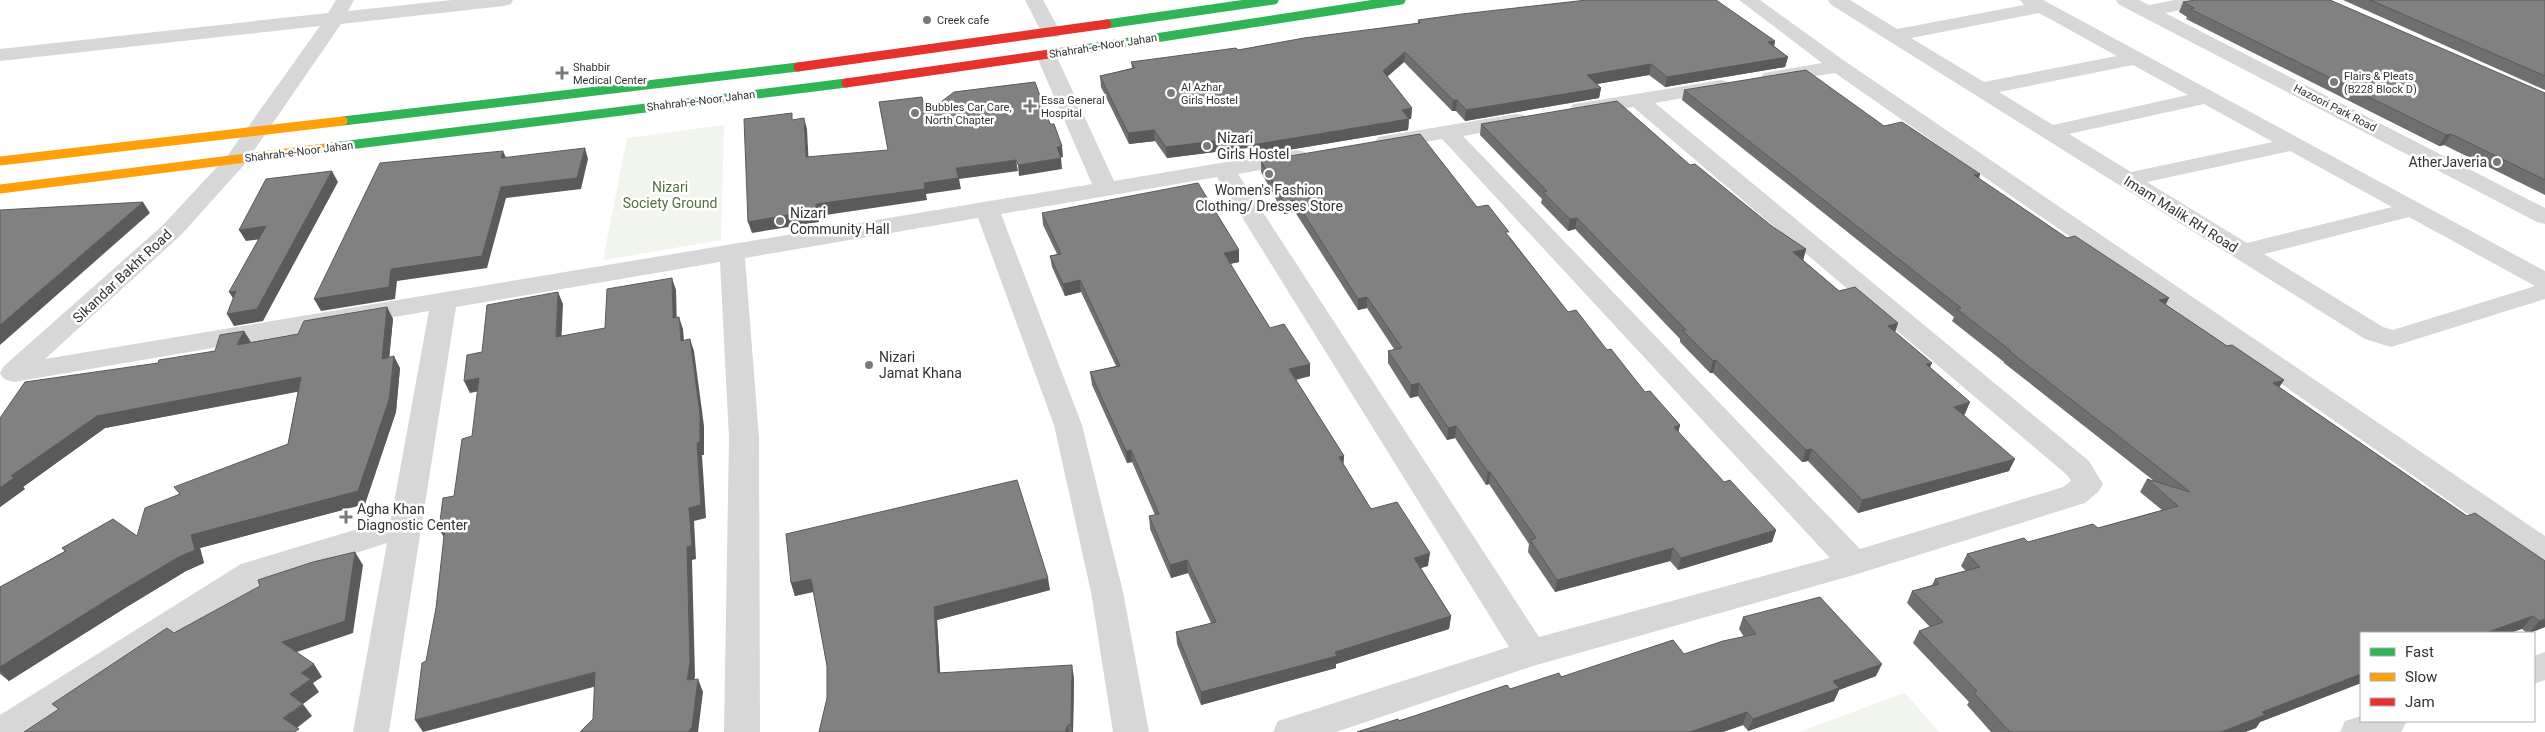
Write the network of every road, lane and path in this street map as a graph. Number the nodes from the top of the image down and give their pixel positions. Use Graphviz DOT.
graph roads {
  1 [pos="345,0"];
  2 [pos="504,0"];
  3 [pos="1034,0"];
  4 [pos="1274,0"];
  5 [pos="1401,0"];
  6 [pos="1837,0"];
  7 [pos="2125,0"];
  8 [pos="2205,0"];
  9 [pos="1753,1"];
  10 [pos="2036,3"];
  11 [pos="2146,11"];
  12 [pos="335,18"];
  13 [pos="1051,33"];
  14 [pos="1894,36"];
  15 [pos="0,55"];
  16 [pos="1046,55"];
  17 [pos="2135,58"];
  18 [pos="839,62"];
  19 [pos="1839,66"];
  20 [pos="838,84"];
  21 [pos="1981,90"];
  22 [pos="2208,97"];
  23 [pos="1638,100"];
  24 [pos="256,131"];
  25 [pos="1447,132"];
  26 [pos="2050,132"];
  27 [pos="2293,144"];
  28 [pos="1369,145"];
  29 [pos="1320,153"];
  30 [pos="236,160"];
  31 [pos="0,161"];
  32 [pos="1223,170"];
  33 [pos="2127,180"];
  34 [pos="0,189"];
  35 [pos="1106,189"];
  36 [pos="987,209"];
  37 [pos="2412,209"];
  38 [pos="2545,217"];
  39 [pos="732,252"];
  40 [pos="2242,252"];
  41 [pos="2545,281"];
  42 [pos="2545,291"];
  43 [pos="444,300"];
  44 [pos="7,378"];
  45 [pos="406,526"];
  46 [pos="2545,552"];
  47 [pos="1854,563"];
  48 [pos="1531,652"];
  49 [pos="2387,722"];
  50 [pos="3,732"];
  51 [pos="371,732"];
  52 [pos="742,732"];
  53 [pos="1131,732"];
  54 [pos="1291,732"];
  55 [pos="2358,732"];
  1 -- 12 [label="street, Sikandar Bakht Road"];
  2 -- 12 [label="street"];
  3 -- 13 [label="street"];
  4 -- 13 [label="main road, Shahrah-e-Noor Jahan"];
  5 -- 16 [label="main road, Shahrah-e-Noor Jahan"];
  6 -- 14 [label="street, Imam Malik RH Road"];
  7 -- 11 [label="street, Hazoori Park Road"];
  8 -- 11 [label="street"];
  9 -- 19 [label="street"];
  10 -- 14 [label="street"];
  10 -- 17 [label="street"];
  11 -- 38 [label="street, Hazoori Park Road"];
  12 -- 15 [label="street"];
  12 -- 24 [label="street, Sikandar Bakht Road"];
  13 -- 18 [label="main road, Shahrah-e-Noor Jahan"];
  14 -- 21 [label="street, Imam Malik RH Road"];
  16 -- 20 [label="main road, Shahrah-e-Noor Jahan"];
  16 -- 35 [label="street"];
  17 -- 21 [label="street"];
  17 -- 22 [label="street"];
  18 -- 20 [label="main road"];
  18 -- 24 [label="main road, Shahrah-e-Noor Jahan"];
  19 -- 23 [label="street"];
  19 -- 46 [label="street"];
  20 -- 30 [label="main road, Shahrah-e-Noor Jahan"];
  21 -- 26 [label="street, Imam Malik RH Road"];
  22 -- 26 [label="street"];
  22 -- 27 [label="street"];
  23 -- 25 [label="street"];
  23 -- 47 [label="street"];
  24 -- 30 [label="street, Sikandar Bakht Road"];
  24 -- 31 [label="main road, Shahrah-e-Noor Jahan"];
  25 -- 28 [label="street"];
  25 -- 47 [label="street"];
  26 -- 33 [label="street, Imam Malik RH Road"];
  27 -- 33 [label="street"];
  27 -- 37 [label="street"];
  29 -- 32 [label="street"];
  30 -- 34 [label="main road, Shahrah-e-Noor Jahan"];
  30 -- 44 [label="street, Sikandar Bakht Road"];
  32 -- 35 [label="street"];
  32 -- 48 [label="street"];
  33 -- 40 [label="street, Imam Malik RH Road"];
  35 -- 36 [label="street"];
  36 -- 39 [label="street"];
  36 -- 53 [label="street"];
  37 -- 40 [label="street"];
  37 -- 41 [label="street"];
  39 -- 43 [label="street"];
  39 -- 52 [label="street"];
  40 -- 42 [label="street, Imam Malik RH Road"];
  43 -- 44 [label="street"];
  43 -- 45 [label="street"];
  45 -- 50 [label="street"];
  45 -- 51 [label="street"];
  47 -- 48 [label="street"];
  48 -- 54 [label="street"];
  49 -- 55 [label="street"];
}
